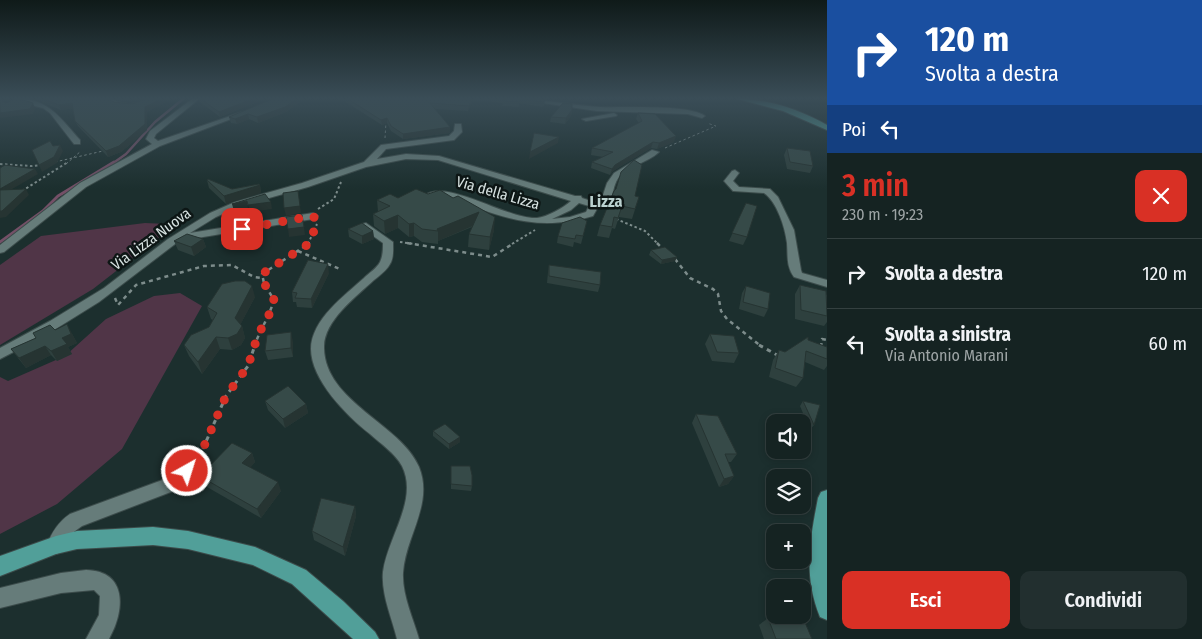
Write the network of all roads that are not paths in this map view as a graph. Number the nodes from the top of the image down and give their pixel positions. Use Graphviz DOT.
graph roads {
  1 [pos="66,129"];
  2 [pos="158,129"];
  3 [pos="200,129"];
  4 [pos="458,129"];
  5 [pos="77,142"];
  6 [pos="157,144"];
  7 [pos="654,152"];
  8 [pos="368,163"];
  9 [pos="735,172"];
  10 [pos="578,198"];
  11 [pos="422,199"];
  12 [pos="592,209"];
  13 [pos="313,216"];
  14 [pos="527,221"];
  15 [pos="366,226"];
  16 [pos="175,239"];
  17 [pos="0,250"];
  18 [pos="827,284"];
  19 [pos="0,354"];
  20 [pos="198,484"];
  21 [pos="827,498"];
  22 [pos="56,545"];
  23 [pos="0,566"];
  24 [pos="0,598"];
  25 [pos="827,610"];
  26 [pos="96,639"];
  27 [pos="368,639"];
  28 [pos="408,639"];
  1 -- 5 [label="street"];
  2 -- 6 [label="street"];
  3 -- 6 [label="street"];
  4 -- 8 [label="street"];
  6 -- 17 [label="street"];
  7 -- 12 [label="street, Via della Lizza"];
  8 -- 10 [label="street, Via Lizza Nuova"];
  8 -- 16 [label="street, Via Lizza Nuova"];
  9 -- 18 [label="street"];
  10 -- 12 [label="street, Via Lizza Nuova"];
  10 -- 14 [label="street"];
  11 -- 14 [label="street, Via della Lizza"];
  12 -- 14 [label="street, Via della Lizza"];
  13 -- 16 [label="street"];
  15 -- 28 [label="street"];
  16 -- 19 [label="street, Via Lizza Nuova"];
  20 -- 22 [label="street"];
  21 -- 25 [label="main road"];
  22 -- 23 [label="main road"];
  22 -- 27 [label="main road"];
  24 -- 26 [label="street"];
}
